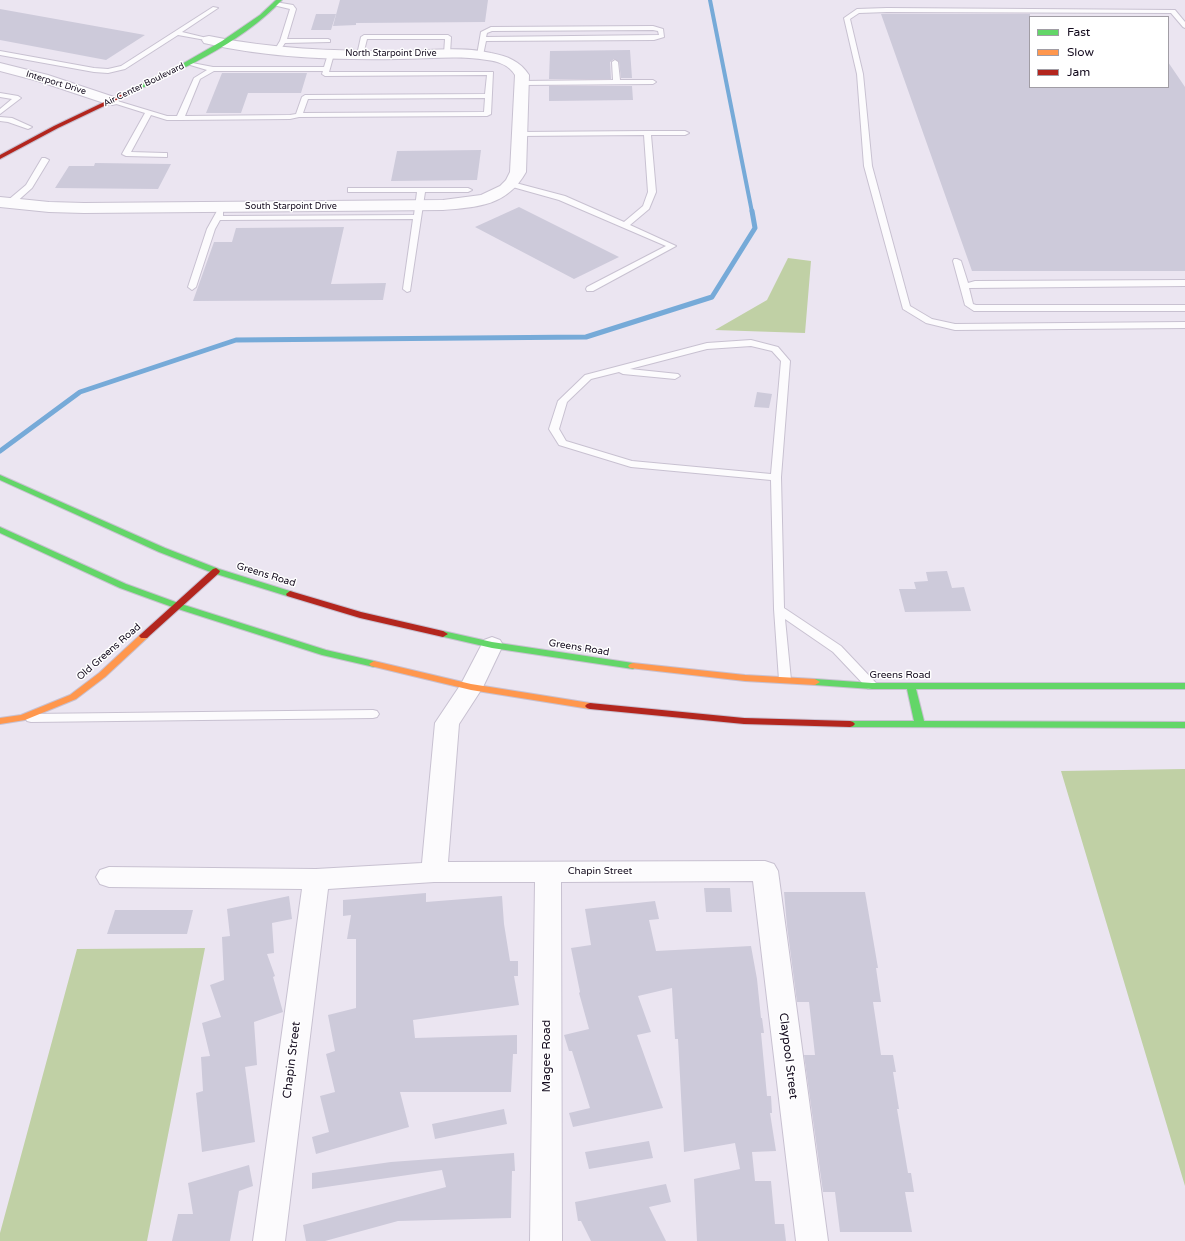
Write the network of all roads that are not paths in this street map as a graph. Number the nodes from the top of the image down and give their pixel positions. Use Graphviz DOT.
graph roads {
  1 [pos="277,2"];
  2 [pos="215,8"];
  3 [pos="1185,26"];
  4 [pos="176,33"];
  5 [pos="222,37"];
  6 [pos="484,39"];
  7 [pos="209,40"];
  8 [pos="328,41"];
  9 [pos="196,46"];
  10 [pos="280,46"];
  11 [pos="0,53"];
  12 [pos="331,54"];
  13 [pos="480,55"];
  14 [pos="35,59"];
  15 [pos="616,62"];
  16 [pos="189,63"];
  17 [pos="0,67"];
  18 [pos="213,69"];
  19 [pos="327,69"];
  20 [pos="14,70"];
  21 [pos="617,82"];
  22 [pos="653,82"];
  23 [pos="522,83"];
  24 [pos="0,95"];
  25 [pos="98,95"];
  26 [pos="112,95"];
  27 [pos="488,96"];
  28 [pos="84,102"];
  29 [pos="0,112"];
  30 [pos="149,112"];
  31 [pos="299,114"];
  32 [pos="180,118"];
  33 [pos="0,119"];
  34 [pos="32,126"];
  35 [pos="519,127"];
  36 [pos="648,133"];
  37 [pos="685,133"];
  38 [pos="17,134"];
  39 [pos="164,155"];
  40 [pos="0,157"];
  41 [pos="45,160"];
  42 [pos="512,184"];
  43 [pos="351,190"];
  44 [pos="421,190"];
  45 [pos="468,190"];
  46 [pos="5,203"];
  47 [pos="418,212"];
  48 [pos="220,213"];
  49 [pos="625,225"];
  50 [pos="957,261"];
  51 [pos="1185,283"];
  52 [pos="965,286"];
  53 [pos="192,287"];
  54 [pos="407,289"];
  55 [pos="590,289"];
  56 [pos="1185,308"];
  57 [pos="1185,325"];
  58 [pos="616,370"];
  59 [pos="675,376"];
  60 [pos="0,476"];
  61 [pos="776,477"];
  62 [pos="0,530"];
  63 [pos="216,571"];
  64 [pos="178,606"];
  65 [pos="779,609"];
  66 [pos="492,645"];
  67 [pos="785,680"];
  68 [pos="872,686"];
  69 [pos="911,686"];
  70 [pos="1185,686"];
  71 [pos="471,687"];
  72 [pos="373,714"];
  73 [pos="22,718"];
  74 [pos="0,721"];
  75 [pos="920,725"];
  76 [pos="1185,725"];
  77 [pos="548,871"];
  78 [pos="765,871"];
  79 [pos="434,872"];
  80 [pos="109,877"];
  81 [pos="316,879"];
  82 [pos="269,1241"];
  83 [pos="546,1241"];
  84 [pos="812,1241"];
  1 -- 5 [label="main road, Air Center Boulevard"];
  1 -- 10 [label="lane"];
  2 -- 4 [label="lane"];
  3 -- 57 [label="lane"];
  4 -- 7 [label="lane"];
  4 -- 14 [label="lane"];
  5 -- 7 [label="street, North Starpoint Drive"];
  5 -- 10 [label="street, North Starpoint Drive"];
  5 -- 16 [label="main road, Air Center Boulevard"];
  6 -- 6 [label="lane"];
  6 -- 13 [label="lane"];
  7 -- 9 [label="main road"];
  8 -- 10 [label="lane"];
  10 -- 12 [label="street, North Starpoint Drive"];
  11 -- 14 [label="lane"];
  12 -- 13 [label="street, North Starpoint Drive"];
  12 -- 19 [label="lane"];
  13 -- 23 [label="street, North Starpoint Drive"];
  14 -- 20 [label="lane"];
  15 -- 21 [label="lane"];
  16 -- 18 [label="lane"];
  16 -- 26 [label="main road, Air Center Boulevard"];
  17 -- 20 [label="street, Interport Drive"];
  18 -- 19 [label="lane"];
  18 -- 32 [label="lane"];
  19 -- 27 [label="lane"];
  20 -- 25 [label="street, Interport Drive"];
  21 -- 22 [label="lane"];
  21 -- 23 [label="lane"];
  23 -- 35 [label="street, North Starpoint Drive"];
  24 -- 29 [label="lane"];
  25 -- 26 [label="street, Interport Drive"];
  25 -- 28 [label="main road, Air Center Boulevard"];
  26 -- 30 [label="lane"];
  26 -- 40 [label="main road, Air Center Boulevard"];
  27 -- 31 [label="lane"];
  27 -- 31 [label="lane"];
  30 -- 32 [label="lane"];
  30 -- 39 [label="lane"];
  31 -- 32 [label="lane"];
  33 -- 34 [label="lane"];
  34 -- 38 [label="main road"];
  35 -- 36 [label="lane"];
  35 -- 42 [label="street"];
  36 -- 37 [label="lane"];
  36 -- 49 [label="lane"];
  41 -- 46 [label="lane"];
  42 -- 47 [label="street, South Starpoint Drive"];
  42 -- 49 [label="lane"];
  43 -- 44 [label="lane"];
  44 -- 45 [label="lane"];
  44 -- 47 [label="lane"];
  46 -- 48 [label="street, South Starpoint Drive"];
  47 -- 48 [label="street, South Starpoint Drive"];
  47 -- 54 [label="lane"];
  48 -- 53 [label="lane"];
  49 -- 55 [label="lane"];
  50 -- 52 [label="lane"];
  51 -- 52 [label="lane"];
  52 -- 56 [label="lane"];
  58 -- 59 [label="lane"];
  58 -- 61 [label="lane"];
  58 -- 61 [label="lane"];
  60 -- 63 [label="main road, Greens Road"];
  61 -- 65 [label="lane"];
  62 -- 64 [label="main road"];
  63 -- 64 [label="main road, Old Greens Road"];
  63 -- 66 [label="main road, Greens Road"];
  64 -- 71 [label="main road"];
  64 -- 73 [label="main road, Old Greens Road"];
  65 -- 67 [label="lane"];
  65 -- 68 [label="lane"];
  66 -- 67 [label="main road, Greens Road"];
  66 -- 71 [label="street"];
  67 -- 68 [label="main road, Greens Road"];
  68 -- 69 [label="main road, Greens Road"];
  69 -- 70 [label="main road, Greens Road"];
  69 -- 75 [label="main road"];
  71 -- 75 [label="main road"];
  71 -- 79 [label="street"];
  72 -- 73 [label="lane"];
  73 -- 74 [label="main road, Old Greens Road"];
  75 -- 76 [label="main road"];
  77 -- 78 [label="street, Chapin Street"];
  77 -- 79 [label="street, Chapin Street"];
  77 -- 83 [label="street, Magee Road"];
  78 -- 84 [label="street, Claypool Street"];
  79 -- 81 [label="street, Chapin Street"];
  80 -- 81 [label="street, Chapin Street"];
  81 -- 82 [label="street, Chapin Street"];
}
